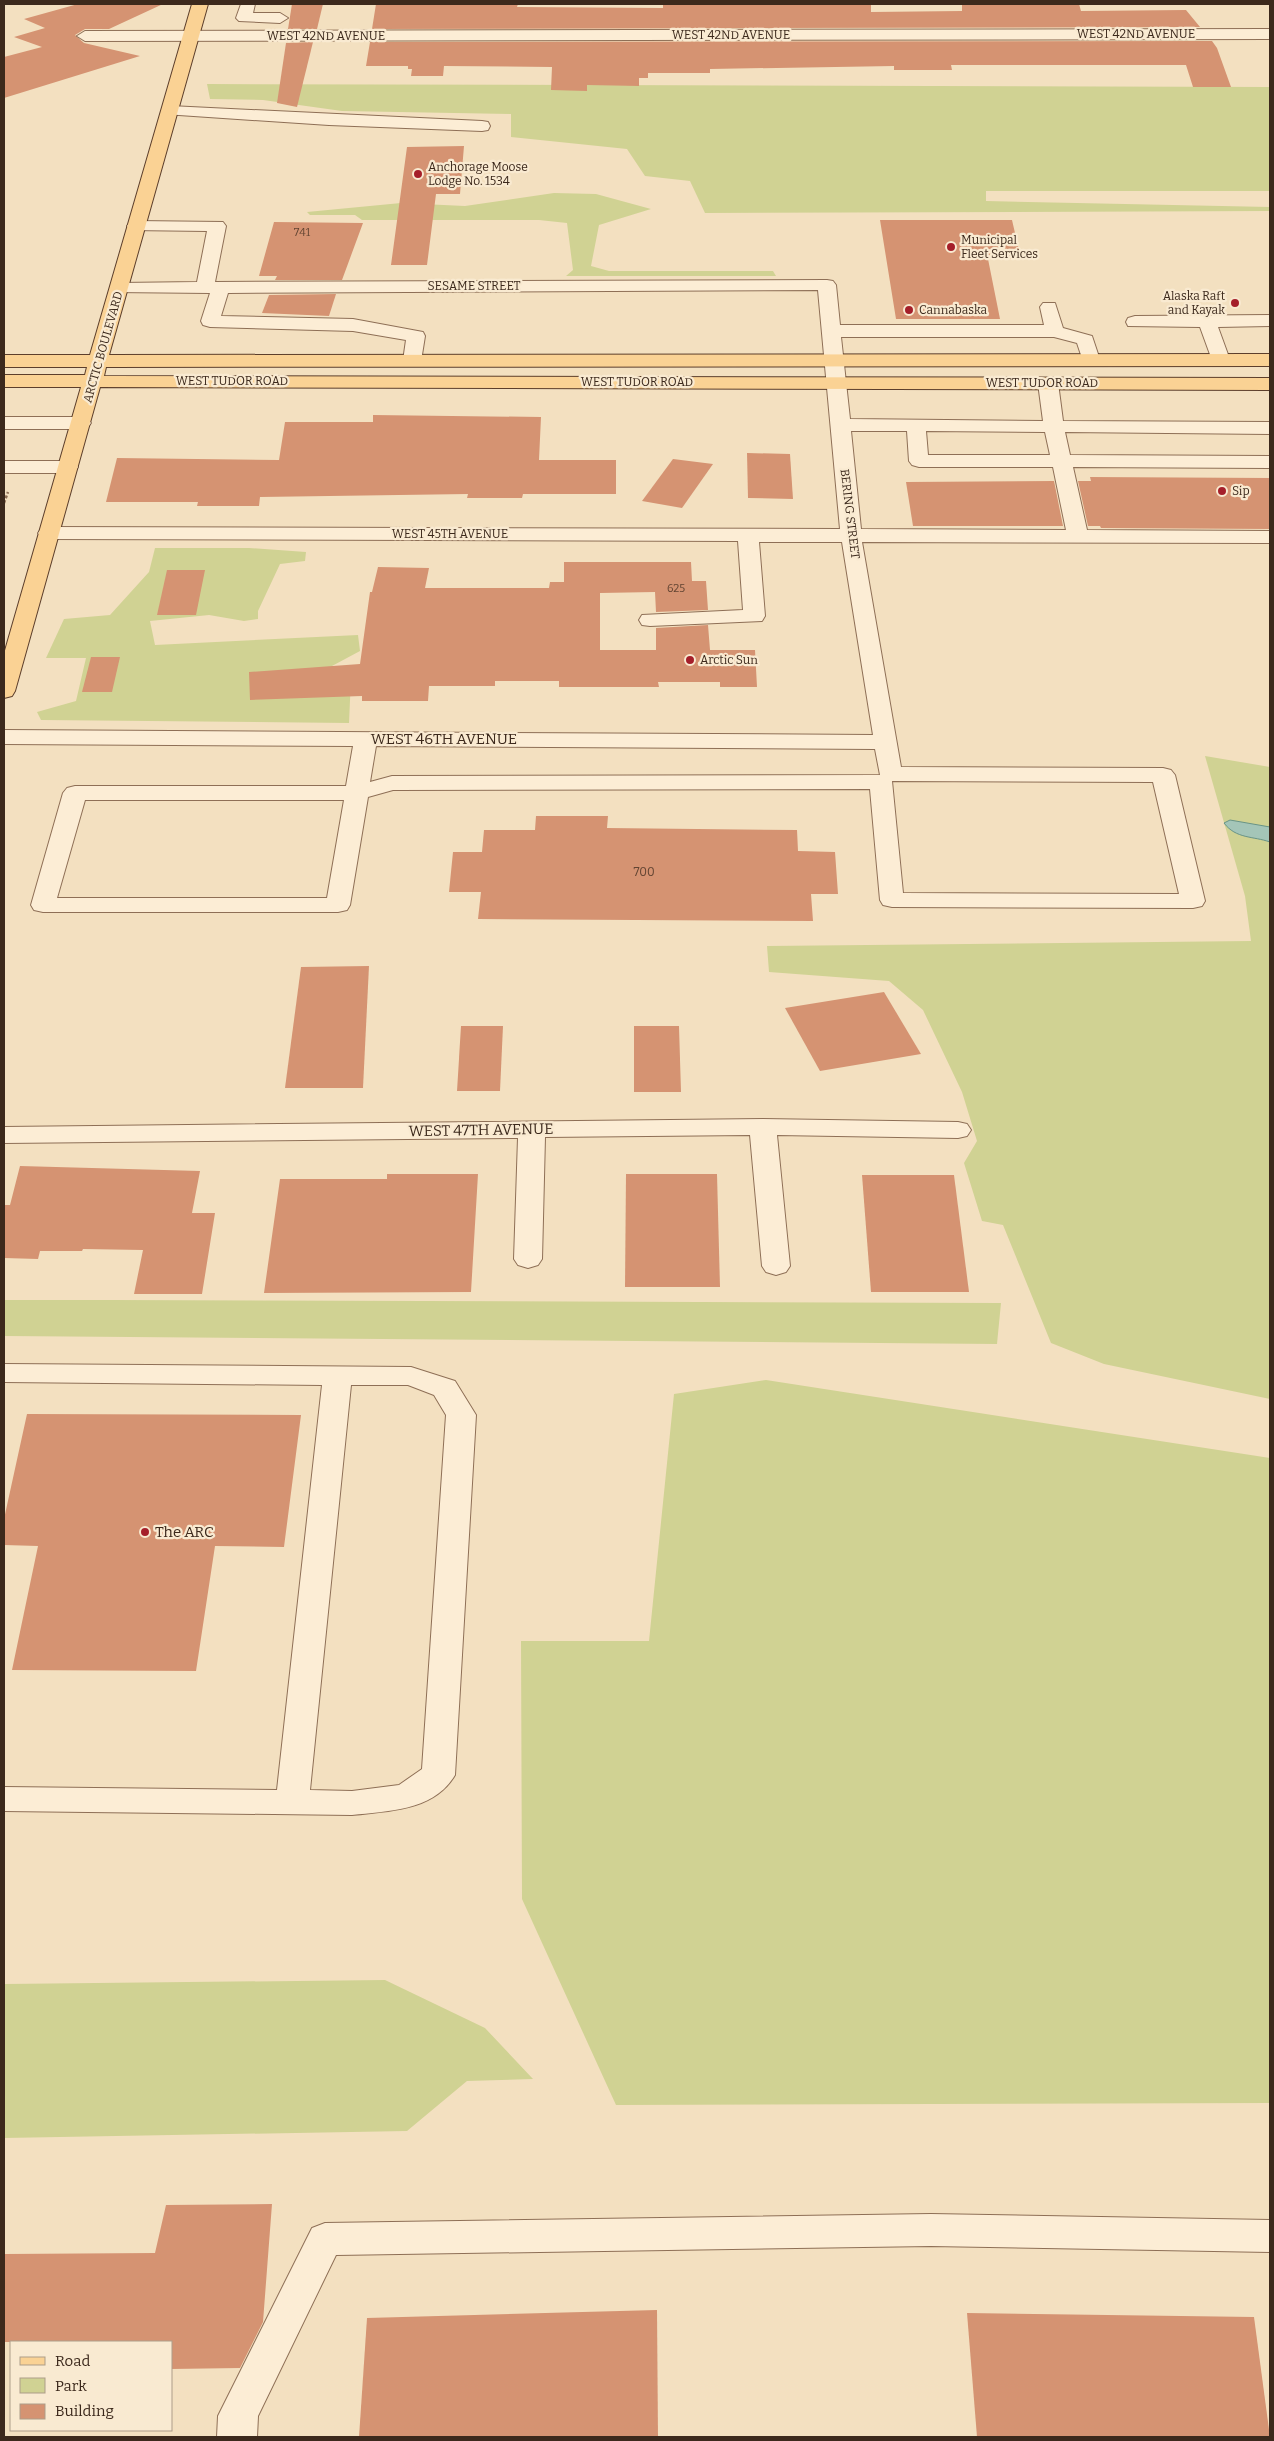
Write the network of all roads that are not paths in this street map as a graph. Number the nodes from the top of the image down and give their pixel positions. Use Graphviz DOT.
graph roads {
  1 [pos="200,4"];
  2 [pos="248,4"];
  3 [pos="293,18"];
  4 [pos="351,18"];
  5 [pos="1270,34"];
  6 [pos="86,36"];
  7 [pos="191,36"];
  8 [pos="348,36"];
  9 [pos="170,111"];
  10 [pos="482,126"];
  11 [pos="136,226"];
  12 [pos="828,285"];
  13 [pos="213,287"];
  14 [pos="365,287"];
  15 [pos="120,288"];
  16 [pos="1049,307"];
  17 [pos="1207,321"];
  18 [pos="1270,321"];
  19 [pos="1135,322"];
  20 [pos="353,325"];
  21 [pos="831,331"];
  22 [pos="1055,331"];
  23 [pos="4,360"];
  24 [pos="1091,360"];
  25 [pos="1221,360"];
  26 [pos="1270,360"];
  27 [pos="98,361"];
  28 [pos="412,361"];
  29 [pos="834,361"];
  30 [pos="4,381"];
  31 [pos="92,381"];
  32 [pos="835,382"];
  33 [pos="1048,383"];
  34 [pos="1270,384"];
  35 [pos="4,423"];
  36 [pos="81,423"];
  37 [pos="840,425"];
  38 [pos="916,426"];
  39 [pos="1054,427"];
  40 [pos="1270,428"];
  41 [pos="1061,462"];
  42 [pos="1270,462"];
  43 [pos="68,467"];
  44 [pos="4,468"];
  45 [pos="48,533"];
  46 [pos="748,535"];
  47 [pos="851,535"];
  48 [pos="1078,536"];
  49 [pos="1270,537"];
  50 [pos="650,620"];
  51 [pos="4,690"];
  52 [pos="4,737"];
  53 [pos="366,739"];
  54 [pos="884,742"];
  55 [pos="886,778"];
  56 [pos="357,793"];
  57 [pos="763,1128"];
  58 [pos="532,1130"];
  59 [pos="958,1130"];
  60 [pos="4,1135"];
  61 [pos="528,1259"];
  62 [pos="776,1266"];
  63 [pos="4,1374"];
  64 [pos="338,1375"];
  65 [pos="4,1799"];
  66 [pos="292,1802"];
  67 [pos="1270,2236"];
  68 [pos="236,2437"];
  1 -- 7 [label="main road, ARCTIC BOULEVARD"];
  2 -- 3 [label="street"];
  4 -- 8 [label="street"];
  5 -- 8 [label="street, WEST 42ND AVENUE"];
  6 -- 7 [label="street, WEST 42ND AVENUE"];
  7 -- 8 [label="street, WEST 42ND AVENUE"];
  7 -- 9 [label="main road, ARCTIC BOULEVARD"];
  9 -- 10 [label="street"];
  9 -- 11 [label="main road, ARCTIC BOULEVARD"];
  11 -- 13 [label="street"];
  11 -- 15 [label="main road, ARCTIC BOULEVARD"];
  12 -- 14 [label="street, SESAME STREET"];
  12 -- 21 [label="street, BERING STREET"];
  13 -- 14 [label="street, SESAME STREET"];
  13 -- 15 [label="street, SESAME STREET"];
  13 -- 20 [label="street"];
  14 -- 20 [label="street"];
  15 -- 27 [label="main road, ARCTIC BOULEVARD"];
  16 -- 22 [label="street"];
  17 -- 18 [label="street"];
  17 -- 19 [label="street"];
  17 -- 25 [label="street"];
  20 -- 28 [label="street"];
  21 -- 22 [label="street"];
  21 -- 29 [label="street, BERING STREET"];
  22 -- 24 [label="street"];
  23 -- 27 [label="main road, WEST TUDOR ROAD"];
  24 -- 25 [label="main road, WEST TUDOR ROAD"];
  24 -- 29 [label="main road, WEST TUDOR ROAD"];
  25 -- 26 [label="main road, WEST TUDOR ROAD"];
  27 -- 28 [label="main road, WEST TUDOR ROAD"];
  27 -- 31 [label="main road, ARCTIC BOULEVARD"];
  28 -- 29 [label="main road, WEST TUDOR ROAD"];
  29 -- 32 [label="street, BERING STREET"];
  30 -- 31 [label="main road, WEST TUDOR ROAD"];
  31 -- 32 [label="main road, WEST TUDOR ROAD"];
  31 -- 36 [label="main road, ARCTIC BOULEVARD"];
  32 -- 33 [label="main road, WEST TUDOR ROAD"];
  32 -- 37 [label="street, BERING STREET"];
  33 -- 34 [label="main road, WEST TUDOR ROAD"];
  33 -- 39 [label="street"];
  35 -- 36 [label="street"];
  36 -- 43 [label="main road, ARCTIC BOULEVARD"];
  37 -- 38 [label="street"];
  37 -- 47 [label="street, BERING STREET"];
  38 -- 39 [label="street"];
  38 -- 41 [label="street"];
  39 -- 40 [label="street"];
  39 -- 41 [label="street"];
  41 -- 42 [label="street"];
  41 -- 48 [label="street"];
  43 -- 44 [label="street"];
  43 -- 45 [label="main road, ARCTIC BOULEVARD"];
  45 -- 46 [label="street, WEST 45TH AVENUE"];
  45 -- 51 [label="main road, ARCTIC BOULEVARD"];
  46 -- 47 [label="street, WEST 45TH AVENUE"];
  46 -- 50 [label="street"];
  47 -- 48 [label="street, WEST 45TH AVENUE"];
  47 -- 54 [label="street, BERING STREET"];
  48 -- 49 [label="street, WEST 45TH AVENUE"];
  52 -- 53 [label="street, WEST 46TH AVENUE"];
  53 -- 54 [label="street, WEST 46TH AVENUE"];
  53 -- 56 [label="street"];
  54 -- 55 [label="street, BERING STREET"];
  55 -- 55 [label="street"];
  55 -- 56 [label="street"];
  56 -- 56 [label="street"];
  57 -- 58 [label="street, WEST 47TH AVENUE"];
  57 -- 59 [label="street, WEST 47TH AVENUE"];
  57 -- 62 [label="street"];
  58 -- 60 [label="street, WEST 47TH AVENUE"];
  58 -- 61 [label="street"];
  63 -- 64 [label="street"];
  64 -- 66 [label="street"];
  64 -- 66 [label="street"];
  65 -- 66 [label="street"];
  67 -- 68 [label="street"];
}
